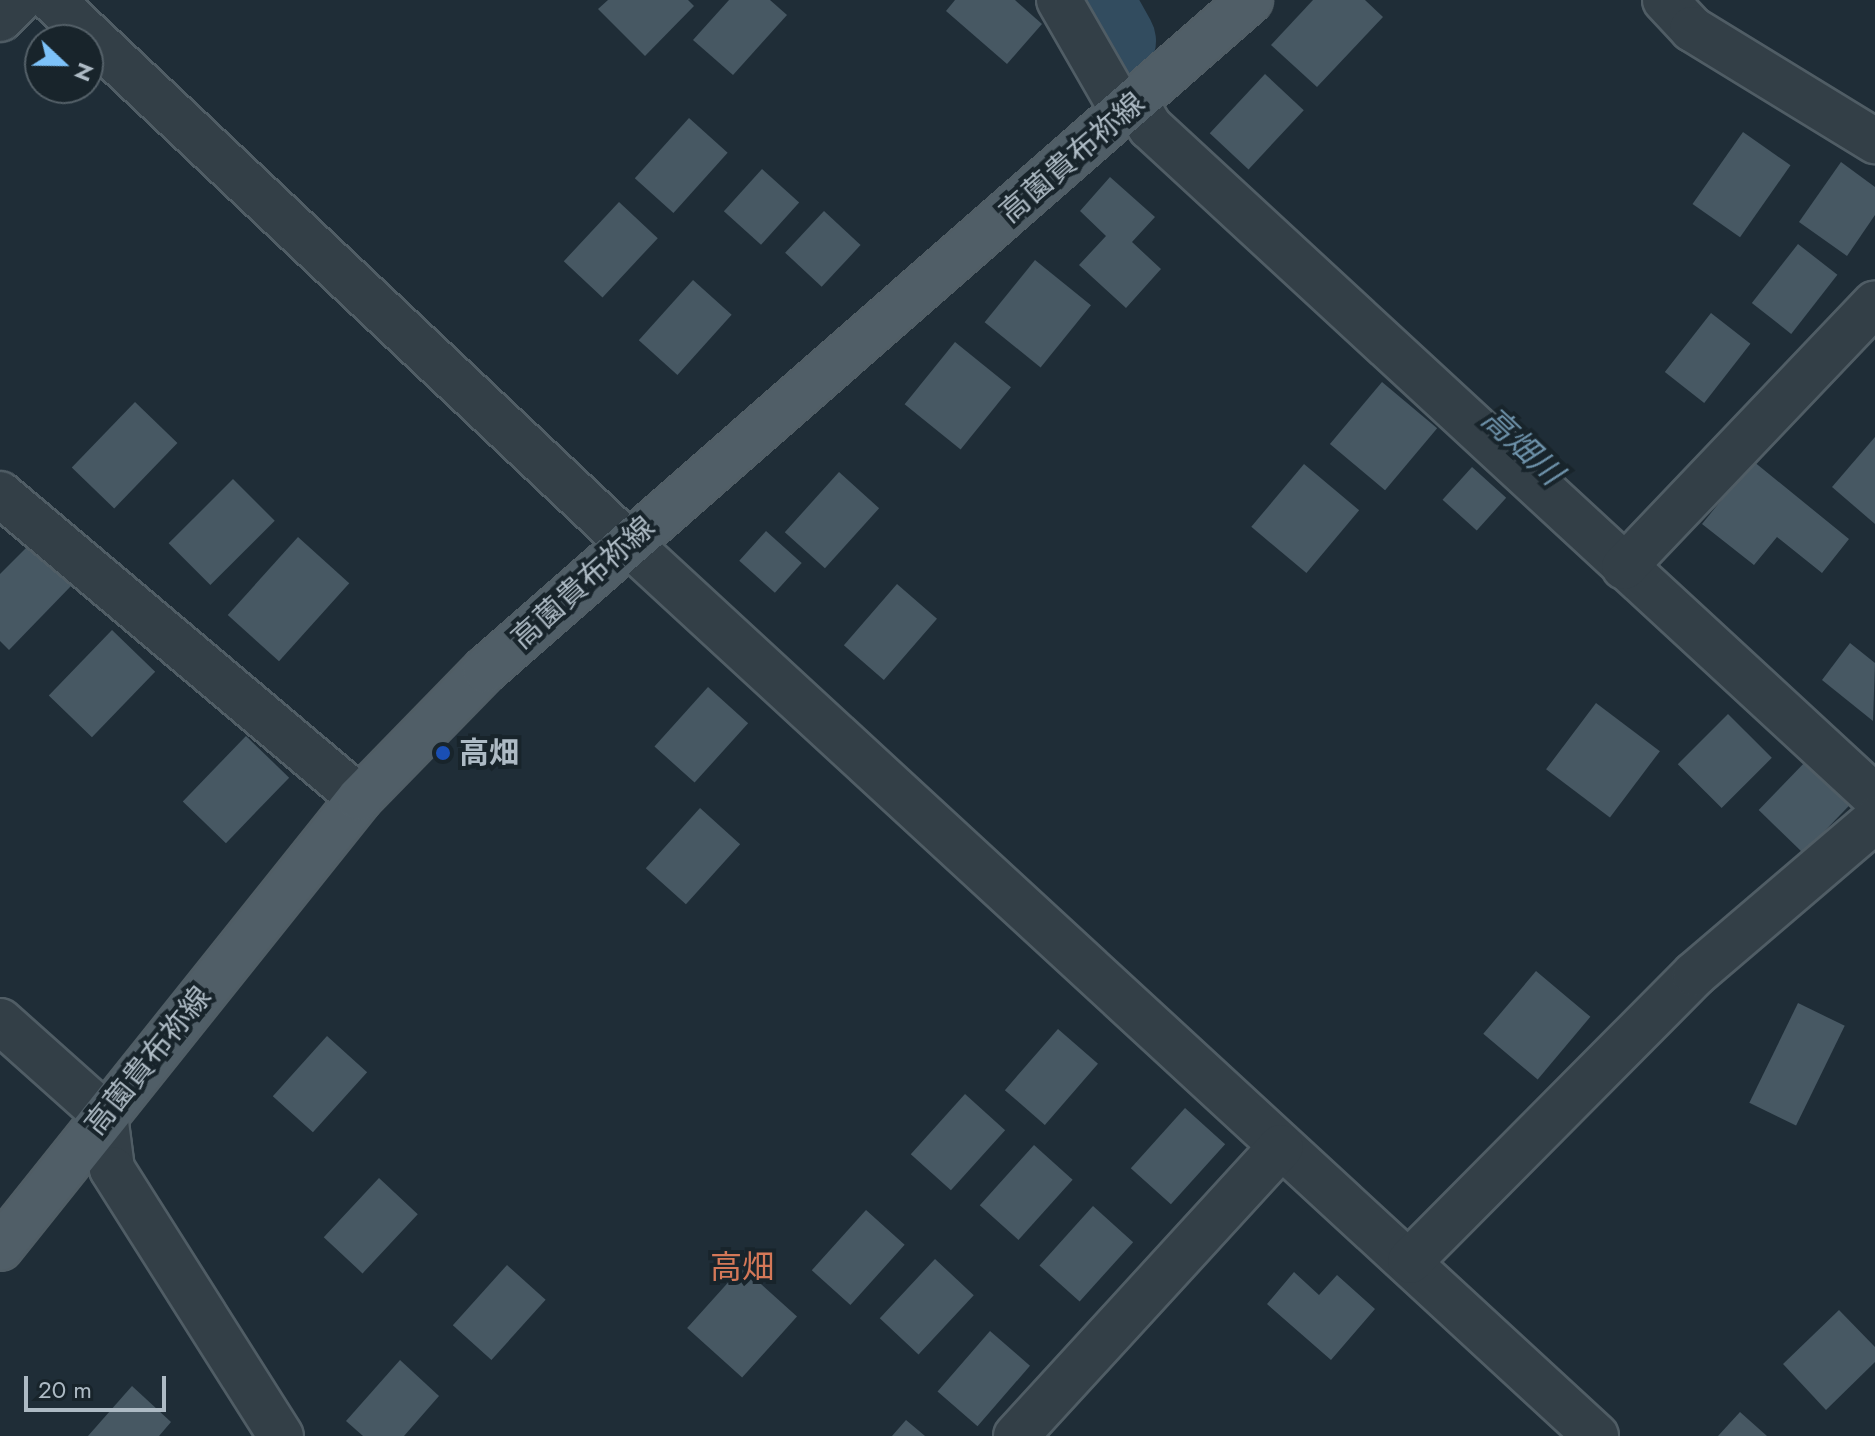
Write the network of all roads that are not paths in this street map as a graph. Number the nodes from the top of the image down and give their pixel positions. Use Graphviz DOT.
graph roads {
  1 [pos="19,0"];
  2 [pos="52,0"];
  3 [pos="1059,0"];
  4 [pos="1250,0"];
  5 [pos="1665,0"];
  6 [pos="0,19"];
  7 [pos="1130,108"];
  8 [pos="1875,141"];
  9 [pos="1875,303"];
  10 [pos="0,494"];
  11 [pos="628,543"];
  12 [pos="1635,554"];
  13 [pos="1875,797"];
  14 [pos="360,798"];
  15 [pos="1875,820"];
  16 [pos="0,1021"];
  17 [pos="105,1115"];
  18 [pos="1281,1147"];
  19 [pos="0,1248"];
  20 [pos="1410,1261"];
  21 [pos="281,1436"];
  22 [pos="1016,1436"];
  23 [pos="1596,1436"];
  1 -- 6 [label="street"];
  2 -- 11 [label="street"];
  3 -- 7 [label="street"];
  4 -- 7 [label="main road, 高薗貴布祢線"];
  5 -- 8 [label="street"];
  7 -- 11 [label="main road, 高薗貴布祢線"];
  7 -- 12 [label="street"];
  9 -- 12 [label="street"];
  10 -- 14 [label="street"];
  11 -- 14 [label="main road, 高薗貴布祢線"];
  11 -- 18 [label="street"];
  12 -- 13 [label="street"];
  14 -- 17 [label="main road, 高薗貴布祢線"];
  15 -- 20 [label="street"];
  16 -- 17 [label="street"];
  17 -- 19 [label="main road, 高薗貴布祢線"];
  17 -- 21 [label="street"];
  18 -- 20 [label="street"];
  18 -- 22 [label="street"];
  20 -- 23 [label="street"];
}
